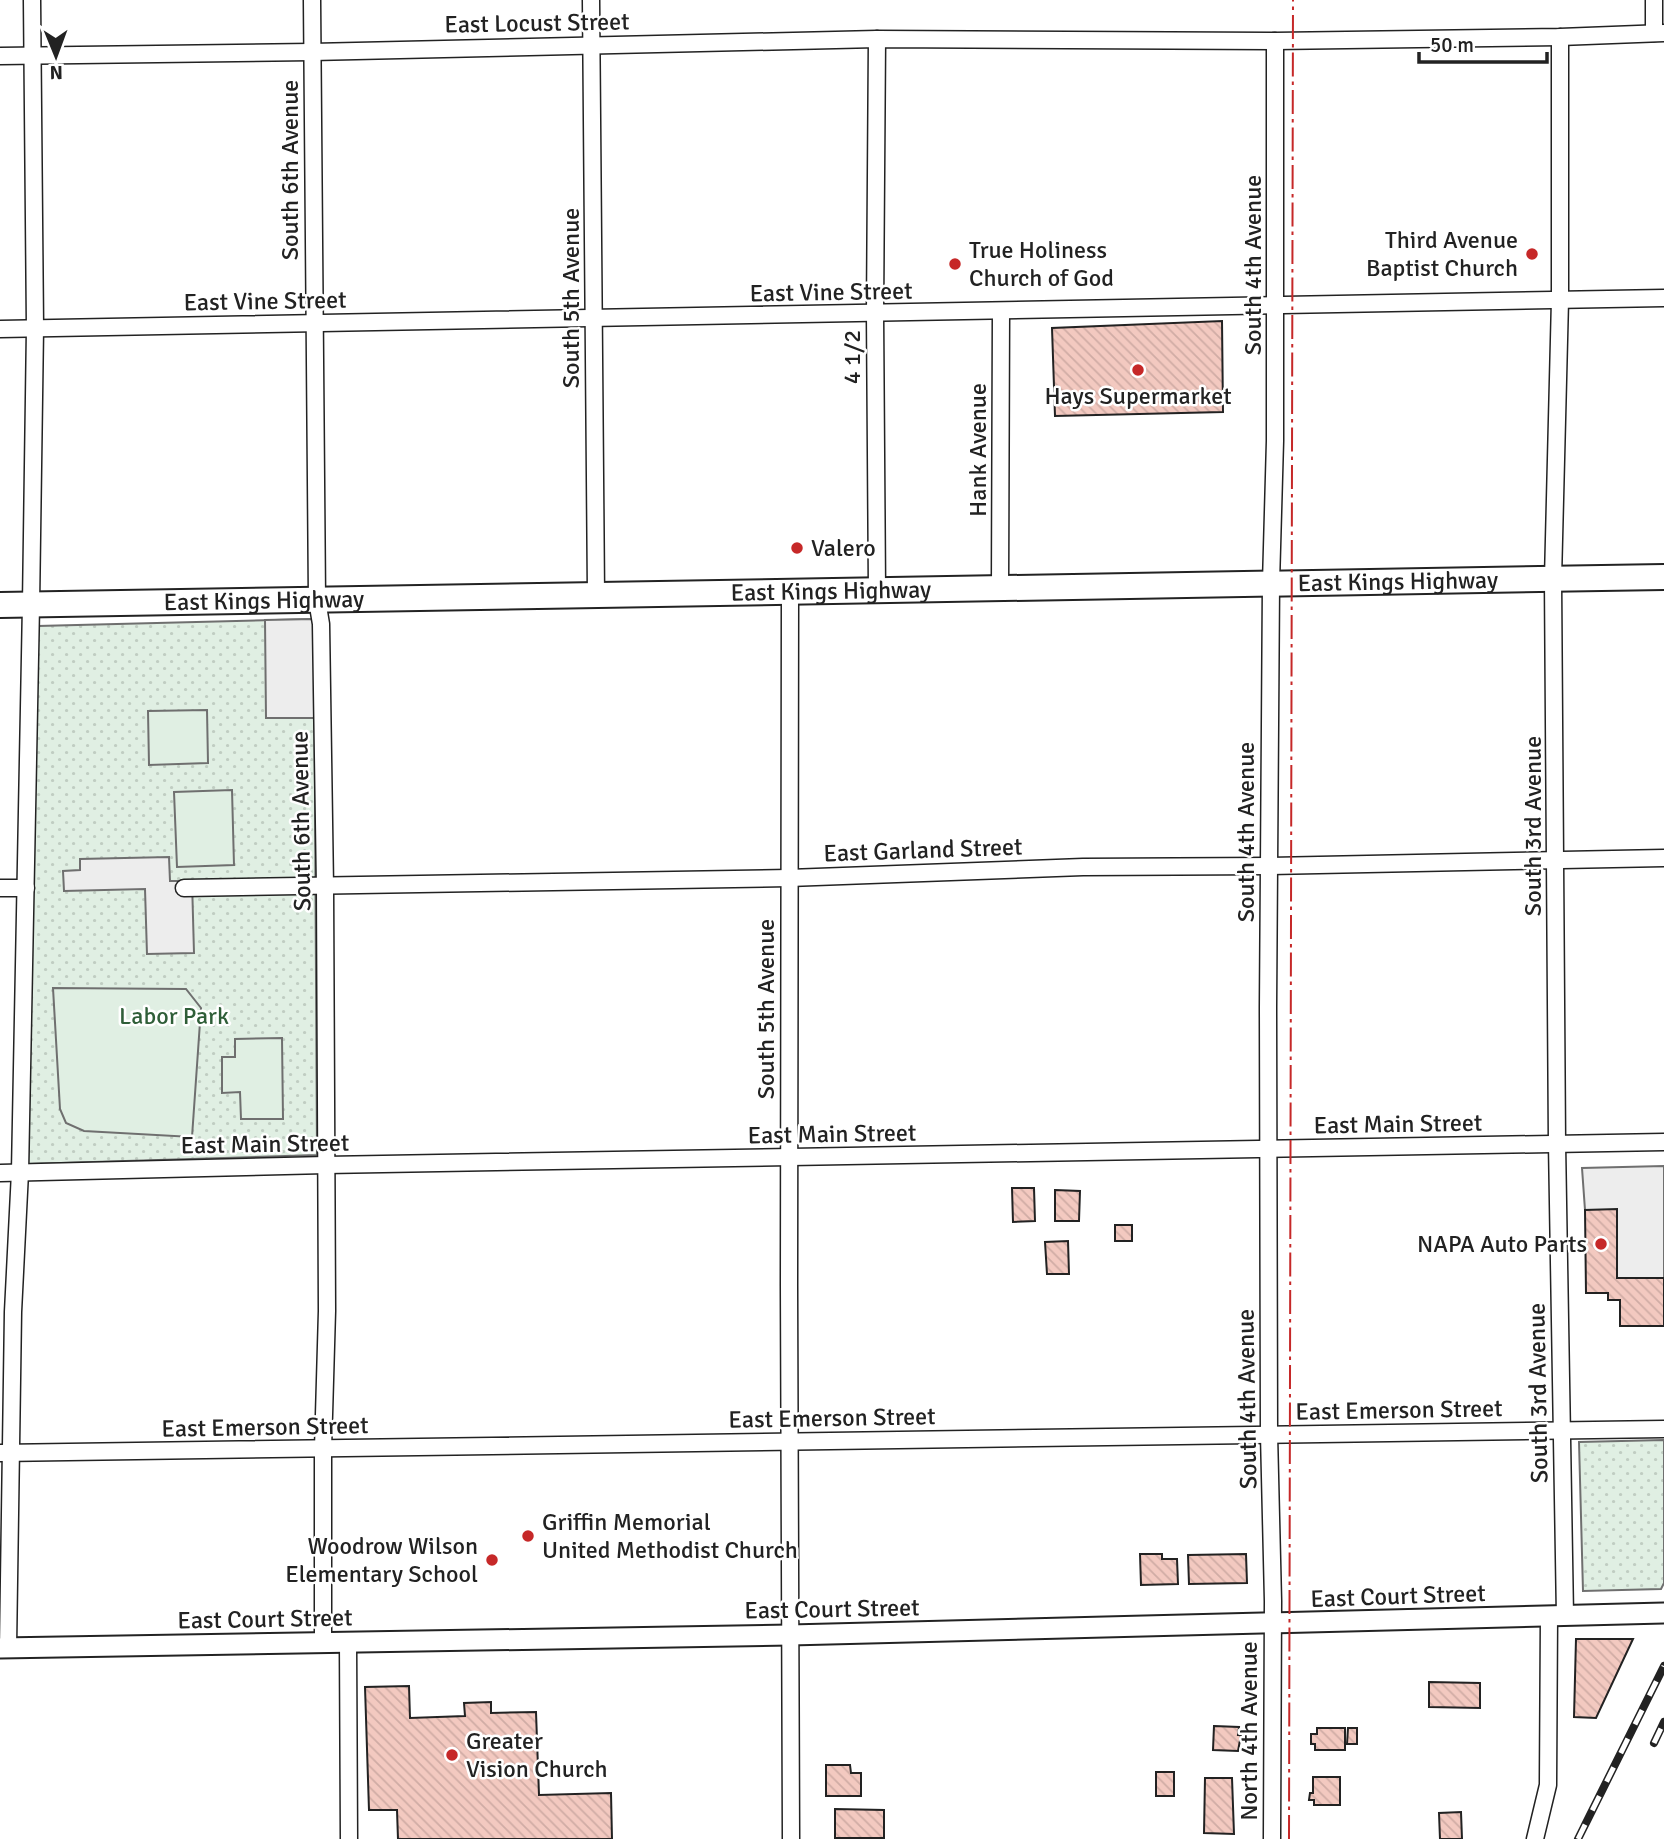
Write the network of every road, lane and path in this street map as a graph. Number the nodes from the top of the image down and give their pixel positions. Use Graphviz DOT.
graph roads {
  1 [pos="33,0"];
  2 [pos="312,0"];
  3 [pos="591,0"];
  4 [pos="1654,0"];
  5 [pos="1659,33"];
  6 [pos="1560,37"];
  7 [pos="877,38"];
  8 [pos="1275,41"];
  9 [pos="592,44"];
  10 [pos="312,51"];
  11 [pos="32,55"];
  12 [pos="0,56"];
  13 [pos="1664,298"];
  14 [pos="1560,300"];
  15 [pos="1276,307"];
  16 [pos="1001,311"];
  17 [pos="875,313"];
  18 [pos="594,318"];
  19 [pos="314,323"];
  20 [pos="35,328"];
  21 [pos="0,329"];
  22 [pos="1664,577"];
  23 [pos="1553,579"];
  24 [pos="1271,583"];
  25 [pos="1000,589"];
  26 [pos="877,591"];
  27 [pos="790,593"];
  28 [pos="596,596"];
  29 [pos="317,600"];
  30 [pos="31,605"];
  31 [pos="0,606"];
  32 [pos="1664,858"];
  33 [pos="1555,861"];
  34 [pos="1270,866"];
  35 [pos="789,878"];
  36 [pos="325,887"];
  37 [pos="0,888"];
  38 [pos="26,888"];
  39 [pos="184,888"];
  40 [pos="1664,1142"];
  41 [pos="1556,1143"];
  42 [pos="1268,1150"];
  43 [pos="789,1157"];
  44 [pos="326,1165"];
  45 [pos="20,1172"];
  46 [pos="0,1173"];
  47 [pos="1664,1429"];
  48 [pos="1561,1430"];
  49 [pos="1269,1434"];
  50 [pos="791,1442"];
  51 [pos="323,1449"];
  52 [pos="5,1453"];
  53 [pos="1664,1613"];
  54 [pos="1557,1616"];
  55 [pos="1272,1623"];
  56 [pos="790,1635"];
  57 [pos="323,1642"];
  58 [pos="348,1642"];
  59 [pos="4,1648"];
  60 [pos="349,1839"];
  61 [pos="791,1839"];
  62 [pos="1272,1839"];
  63 [pos="1535,1839"];
  1 -- 11 [label="street"];
  2 -- 10 [label="street, South 6th Avenue"];
  3 -- 9 [label="street, South 5th Avenue"];
  4 -- 5 [label="street"];
  5 -- 6 [label="street, East Locust Street"];
  6 -- 8 [label="street, East Locust Street"];
  6 -- 14 [label="street, South 3rd Avenue"];
  7 -- 8 [label="street, East Locust Street"];
  7 -- 9 [label="street, East Locust Street"];
  7 -- 17 [label="street, 4 1/2"];
  8 -- 15 [label="street, South 4th Avenue"];
  9 -- 10 [label="street, East Locust Street"];
  9 -- 18 [label="street, South 5th Avenue"];
  10 -- 11 [label="street, East Locust Street"];
  10 -- 19 [label="street, South 6th Avenue"];
  11 -- 12 [label="street, East Locust Street"];
  11 -- 20 [label="street"];
  13 -- 14 [label="street, East Vine Street"];
  14 -- 15 [label="street, East Vine Street"];
  14 -- 23 [label="street, South 3rd Avenue"];
  15 -- 16 [label="street, East Vine Street"];
  15 -- 24 [label="street, South 4th Avenue"];
  16 -- 17 [label="street, East Vine Street"];
  16 -- 25 [label="street, Hank Avenue"];
  17 -- 18 [label="street, East Vine Street"];
  17 -- 26 [label="street, 4 1/2"];
  18 -- 19 [label="street, East Vine Street"];
  18 -- 28 [label="street, South 5th Avenue"];
  19 -- 20 [label="street, East Vine Street"];
  19 -- 29 [label="street, South 6th Avenue"];
  20 -- 21 [label="street, East Vine Street"];
  20 -- 30 [label="street"];
  22 -- 23 [label="main road, East Kings Highway"];
  23 -- 24 [label="main road, East Kings Highway"];
  23 -- 33 [label="street, South 3rd Avenue"];
  24 -- 25 [label="main road, East Kings Highway"];
  24 -- 34 [label="street, South 4th Avenue"];
  25 -- 26 [label="main road, East Kings Highway"];
  26 -- 27 [label="main road, East Kings Highway"];
  27 -- 28 [label="main road, East Kings Highway"];
  27 -- 35 [label="street, South 5th Avenue"];
  28 -- 29 [label="main road, East Kings Highway"];
  29 -- 30 [label="main road, East Kings Highway"];
  29 -- 36 [label="street, South 6th Avenue"];
  30 -- 31 [label="main road, East Kings Highway"];
  30 -- 38 [label="street"];
  32 -- 33 [label="street, East Garland Street"];
  33 -- 34 [label="street, East Garland Street"];
  33 -- 41 [label="street, South 3rd Avenue"];
  34 -- 35 [label="street, East Garland Street"];
  34 -- 42 [label="street, South 4th Avenue"];
  35 -- 36 [label="street, East Garland Street"];
  35 -- 43 [label="street, South 5th Avenue"];
  36 -- 39 [label="street, East Garland Street"];
  36 -- 44 [label="street, South 6th Avenue"];
  37 -- 38 [label="street"];
  38 -- 45 [label="street"];
  40 -- 41 [label="street, East Main Street"];
  41 -- 42 [label="street, East Main Street"];
  41 -- 48 [label="street, South 3rd Avenue"];
  42 -- 43 [label="street, East Main Street"];
  42 -- 49 [label="street, South 4th Avenue"];
  43 -- 44 [label="street, East Main Street"];
  43 -- 50 [label="street, South 5th Avenue"];
  44 -- 45 [label="street, East Main Street"];
  44 -- 51 [label="street, South 6th Avenue"];
  45 -- 46 [label="street, East Main Street"];
  45 -- 52 [label="street"];
  47 -- 48 [label="street, East Emerson Street"];
  48 -- 49 [label="street, East Emerson Street"];
  48 -- 54 [label="street, South 3rd Avenue"];
  49 -- 50 [label="street, East Emerson Street"];
  49 -- 55 [label="street, South 4th Avenue"];
  50 -- 51 [label="street, East Emerson Street"];
  50 -- 56 [label="street, South 5th Avenue"];
  51 -- 52 [label="street, East Emerson Street"];
  51 -- 57 [label="street, South 6th Avenue"];
  52 -- 59 [label="street"];
  53 -- 54 [label="street, East Court Street"];
  54 -- 55 [label="street, East Court Street"];
  54 -- 63 [label="street, South 3rd Avenue"];
  55 -- 56 [label="street, East Court Street"];
  55 -- 62 [label="street, North 4th Avenue"];
  56 -- 58 [label="street, East Court Street"];
  56 -- 61 [label="street, South 5th Avenue"];
  57 -- 58 [label="street, East Court Street"];
  57 -- 59 [label="street, East Court Street"];
  58 -- 60 [label="street"];
}
